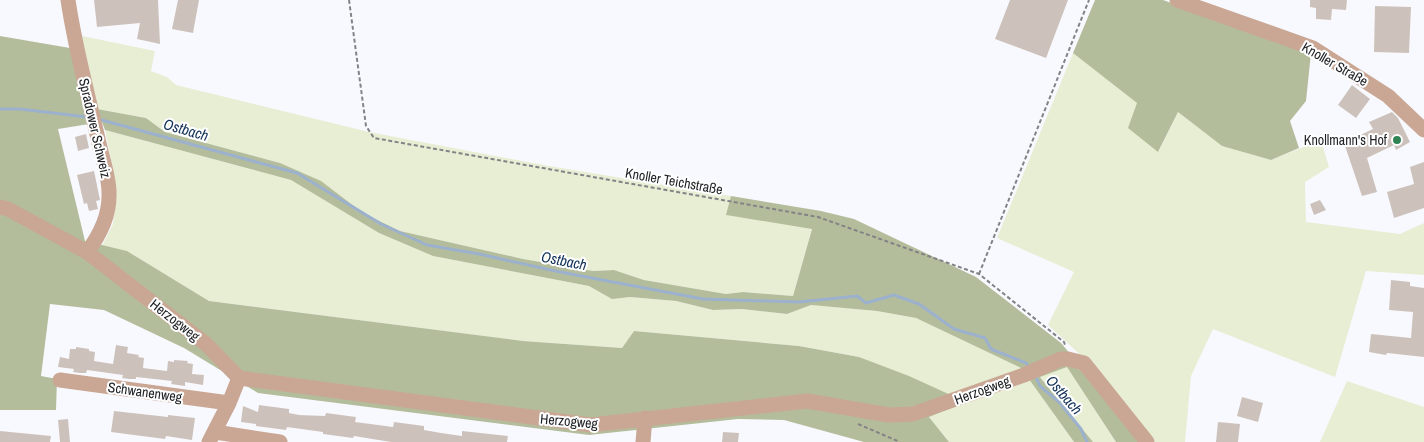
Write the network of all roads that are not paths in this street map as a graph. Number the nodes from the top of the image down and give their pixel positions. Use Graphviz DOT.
graph roads {
  1 [pos="68,0"];
  2 [pos="1177,0"];
  3 [pos="1424,130"];
  4 [pos="0,206"];
  5 [pos="87,252"];
  6 [pos="239,378"];
  7 [pos="60,380"];
  8 [pos="229,403"];
  9 [pos="645,418"];
  10 [pos="212,437"];
  11 [pos="280,442"];
  12 [pos="643,442"];
  13 [pos="1147,442"];
  1 -- 5 [label="street, Spradower Schweiz"];
  2 -- 3 [label="street, Knoller Straße"];
  4 -- 5 [label="street, Herzogweg"];
  5 -- 6 [label="street, Herzogweg"];
  6 -- 8 [label="street"];
  6 -- 9 [label="street, Herzogweg"];
  7 -- 8 [label="street, Schwanenweg"];
  8 -- 10 [label="street"];
  9 -- 12 [label="street"];
  9 -- 13 [label="street, Herzogweg"];
  10 -- 11 [label="street"];
}
